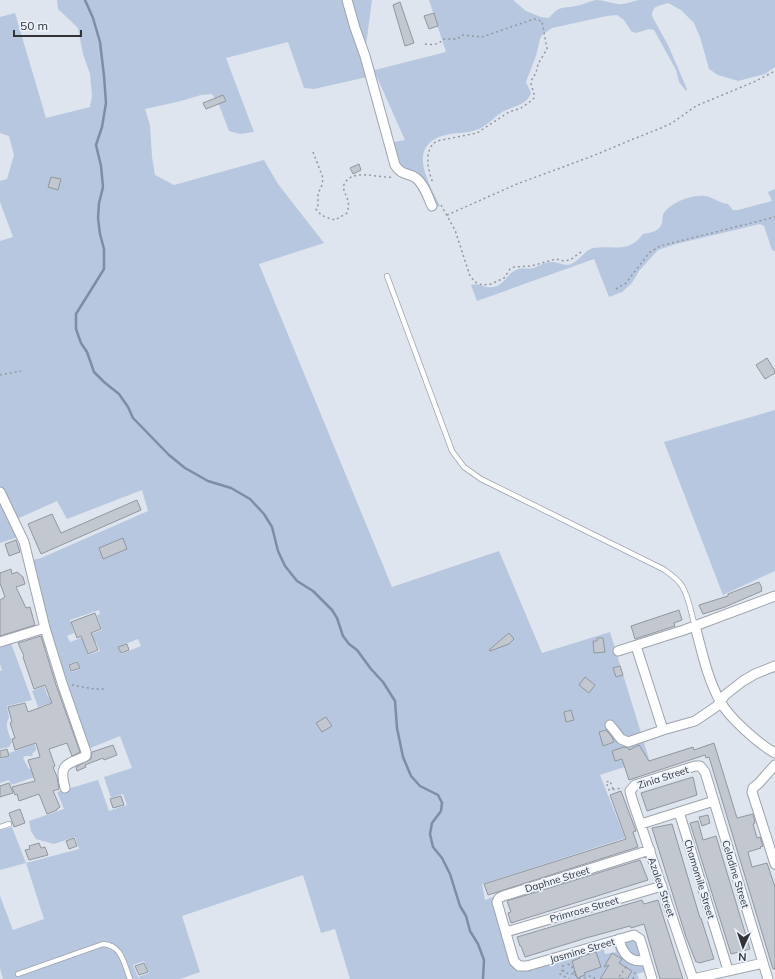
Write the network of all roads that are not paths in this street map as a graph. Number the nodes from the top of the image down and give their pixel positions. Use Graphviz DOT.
graph roads {
  1 [pos="347,0"];
  2 [pos="436,204"];
  3 [pos="387,276"];
  4 [pos="0,492"];
  5 [pos="775,596"];
  6 [pos="695,626"];
  7 [pos="45,628"];
  8 [pos="0,642"];
  9 [pos="636,646"];
  10 [pos="618,651"];
  11 [pos="775,666"];
  12 [pos="720,702"];
  13 [pos="610,725"];
  14 [pos="663,730"];
  15 [pos="775,753"];
  16 [pos="775,765"];
  17 [pos="703,768"];
  18 [pos="66,788"];
  19 [pos="627,792"];
  20 [pos="714,801"];
  21 [pos="679,812"];
  22 [pos="9,824"];
  23 [pos="640,824"];
  24 [pos="0,827"];
  25 [pos="650,850"];
  26 [pos="775,864"];
  27 [pos="662,886"];
  28 [pos="506,932"];
  29 [pos="619,939"];
  30 [pos="646,960"];
  31 [pos="763,963"];
  32 [pos="728,970"];
  33 [pos="18,974"];
  34 [pos="130,979"];
  35 [pos="652,979"];
  36 [pos="693,979"];
  37 [pos="768,979"];
  1 -- 2 [label="street"];
  3 -- 6 [label="lane"];
  4 -- 7 [label="street"];
  5 -- 6 [label="street"];
  6 -- 9 [label="street"];
  6 -- 12 [label="street"];
  7 -- 8 [label="street"];
  7 -- 18 [label="street"];
  9 -- 10 [label="street"];
  9 -- 14 [label="street"];
  11 -- 12 [label="street"];
  12 -- 14 [label="street"];
  12 -- 15 [label="street"];
  13 -- 14 [label="street"];
  16 -- 26 [label="street"];
  17 -- 19 [label="street, Zinia Street"];
  17 -- 20 [label="street, Celadine Street"];
  19 -- 23 [label="street, Azalea Street"];
  20 -- 21 [label="street"];
  20 -- 31 [label="street, Celadine Street"];
  21 -- 23 [label="street"];
  21 -- 32 [label="street, Chamomile Street"];
  22 -- 24 [label="lane"];
  23 -- 25 [label="street, Azalea Street"];
  25 -- 27 [label="street, Azalea Street"];
  25 -- 28 [label="street, Daphne Street"];
  27 -- 28 [label="street, Primrose Street"];
  27 -- 36 [label="street, Azalea Street"];
  28 -- 29 [label="street, Jasmine Street"];
  29 -- 30 [label="street"];
  29 -- 30 [label="street, Jasmine Street"];
  30 -- 35 [label="street, Jasmine Street"];
  31 -- 32 [label="street"];
  31 -- 37 [label="street, Celadine Street"];
  32 -- 36 [label="street"];
  33 -- 34 [label="lane"];
}
